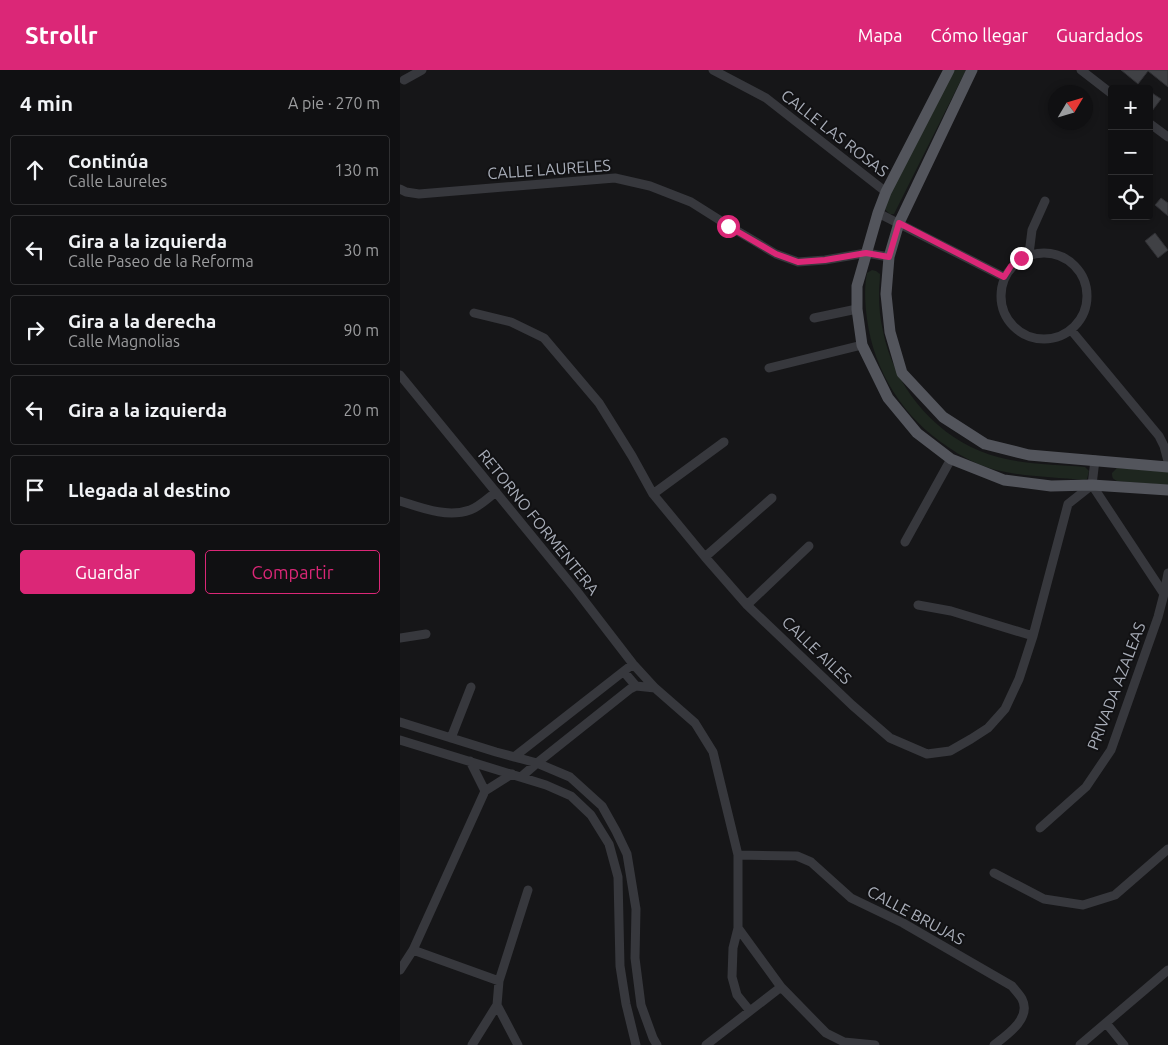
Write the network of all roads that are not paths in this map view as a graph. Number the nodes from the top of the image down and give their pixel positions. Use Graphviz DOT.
graph roads {
  1 [pos="422,70"];
  2 [pos="713,70"];
  3 [pos="949,70"];
  4 [pos="972,70"];
  5 [pos="1081,70"];
  6 [pos="404,80"];
  7 [pos="1108,91"];
  8 [pos="1153,126"];
  9 [pos="1168,137"];
  10 [pos="400,189"];
  11 [pos="886,192"];
  12 [pos="1044,201"];
  13 [pos="878,213"];
  14 [pos="899,223"];
  15 [pos="866,253"];
  16 [pos="1029,254"];
  17 [pos="889,257"];
  18 [pos="1004,277"];
  19 [pos="857,309"];
  20 [pos="474,314"];
  21 [pos="814,318"];
  22 [pos="1071,330"];
  23 [pos="862,346"];
  24 [pos="769,368"];
  25 [pos="400,375"];
  26 [pos="724,442"];
  27 [pos="951,460"];
  28 [pos="1095,460"];
  29 [pos="1168,461"];
  30 [pos="1168,467"];
  31 [pos="1092,485"];
  32 [pos="1168,490"];
  33 [pos="496,492"];
  34 [pos="653,494"];
  35 [pos="772,498"];
  36 [pos="400,502"];
  37 [pos="905,542"];
  38 [pos="809,546"];
  39 [pos="705,557"];
  40 [pos="1168,572"];
  41 [pos="1166,594"];
  42 [pos="747,605"];
  43 [pos="918,605"];
  44 [pos="426,634"];
  45 [pos="1033,636"];
  46 [pos="400,638"];
  47 [pos="634,664"];
  48 [pos="624,672"];
  49 [pos="636,686"];
  50 [pos="472,687"];
  51 [pos="655,688"];
  52 [pos="400,722"];
  53 [pos="451,738"];
  54 [pos="400,740"];
  55 [pos="496,752"];
  56 [pos="514,757"];
  57 [pos="470,761"];
  58 [pos="537,763"];
  59 [pos="492,768"];
  60 [pos="517,776"];
  61 [pos="485,791"];
  62 [pos="1040,828"];
  63 [pos="1168,849"];
  64 [pos="738,855"];
  65 [pos="994,872"];
  66 [pos="528,890"];
  67 [pos="738,928"];
  68 [pos="413,950"];
  69 [pos="400,970"];
  70 [pos="1168,970"];
  71 [pos="498,981"];
  72 [pos="781,987"];
  73 [pos="497,1006"];
  74 [pos="750,1011"];
  75 [pos="1106,1023"];
  76 [pos="472,1045"];
  77 [pos="518,1045"];
  78 [pos="636,1045"];
  79 [pos="657,1045"];
  80 [pos="706,1045"];
  81 [pos="875,1045"];
  82 [pos="994,1045"];
  83 [pos="1080,1045"];
  84 [pos="1124,1045"];
  1 -- 6 [label="street"];
  2 -- 11 [label="street, CALLE LAS ROSAS"];
  3 -- 11 [label="main road"];
  4 -- 14 [label="main road"];
  5 -- 7 [label="street"];
  8 -- 9 [label="street"];
  10 -- 15 [label="street, CALLE LAURELES"];
  11 -- 13 [label="main road"];
  12 -- 16 [label="street"];
  13 -- 14 [label="street"];
  13 -- 15 [label="main road"];
  14 -- 17 [label="main road"];
  14 -- 18 [label="street"];
  15 -- 17 [label="street, CALLE LAURELES"];
  15 -- 19 [label="main road"];
  16 -- 18 [label="street"];
  16 -- 22 [label="street"];
  17 -- 28 [label="main road"];
  18 -- 22 [label="street"];
  19 -- 21 [label="street"];
  19 -- 23 [label="main road"];
  20 -- 34 [label="street, CALLE AILES"];
  22 -- 29 [label="street"];
  23 -- 24 [label="street"];
  23 -- 27 [label="main road"];
  25 -- 33 [label="street, RETORNO FORMENTERA"];
  26 -- 34 [label="street"];
  27 -- 31 [label="main road"];
  27 -- 37 [label="street"];
  28 -- 30 [label="main road"];
  28 -- 31 [label="street"];
  31 -- 32 [label="main road"];
  31 -- 41 [label="street"];
  31 -- 45 [label="street, CALLE AILES"];
  33 -- 36 [label="street"];
  33 -- 47 [label="street, RETORNO FORMENTERA"];
  34 -- 39 [label="street, CALLE AILES"];
  35 -- 39 [label="street"];
  38 -- 42 [label="street"];
  39 -- 42 [label="street, CALLE AILES"];
  40 -- 41 [label="street, PRIVADA AZALEAS"];
  41 -- 62 [label="street, PRIVADA AZALEAS"];
  42 -- 45 [label="street, CALLE AILES"];
  43 -- 45 [label="street"];
  44 -- 46 [label="street"];
  47 -- 48 [label="street"];
  47 -- 51 [label="street, RETORNO FORMENTERA"];
  48 -- 49 [label="street"];
  48 -- 56 [label="street"];
  49 -- 51 [label="street"];
  49 -- 58 [label="street"];
  50 -- 53 [label="street"];
  51 -- 64 [label="street, RETORNO FORMENTERA"];
  52 -- 53 [label="street"];
  53 -- 55 [label="street"];
  54 -- 57 [label="street"];
  55 -- 56 [label="street"];
  55 -- 59 [label="street"];
  56 -- 58 [label="street"];
  57 -- 59 [label="street"];
  57 -- 61 [label="street"];
  58 -- 60 [label="street"];
  58 -- 79 [label="street"];
  59 -- 60 [label="street"];
  60 -- 61 [label="street"];
  60 -- 78 [label="street"];
  61 -- 68 [label="street"];
  63 -- 65 [label="street"];
  64 -- 67 [label="street, RETORNO FORMENTERA"];
  64 -- 82 [label="street, CALLE BRUJAS"];
  66 -- 71 [label="street"];
  67 -- 72 [label="street"];
  67 -- 74 [label="street, RETORNO FORMENTERA"];
  68 -- 69 [label="street"];
  68 -- 71 [label="street"];
  70 -- 75 [label="street"];
  71 -- 73 [label="street"];
  72 -- 74 [label="street"];
  72 -- 81 [label="street"];
  73 -- 76 [label="street"];
  73 -- 77 [label="street"];
  74 -- 80 [label="street"];
  75 -- 83 [label="street"];
  75 -- 84 [label="street"];
}
